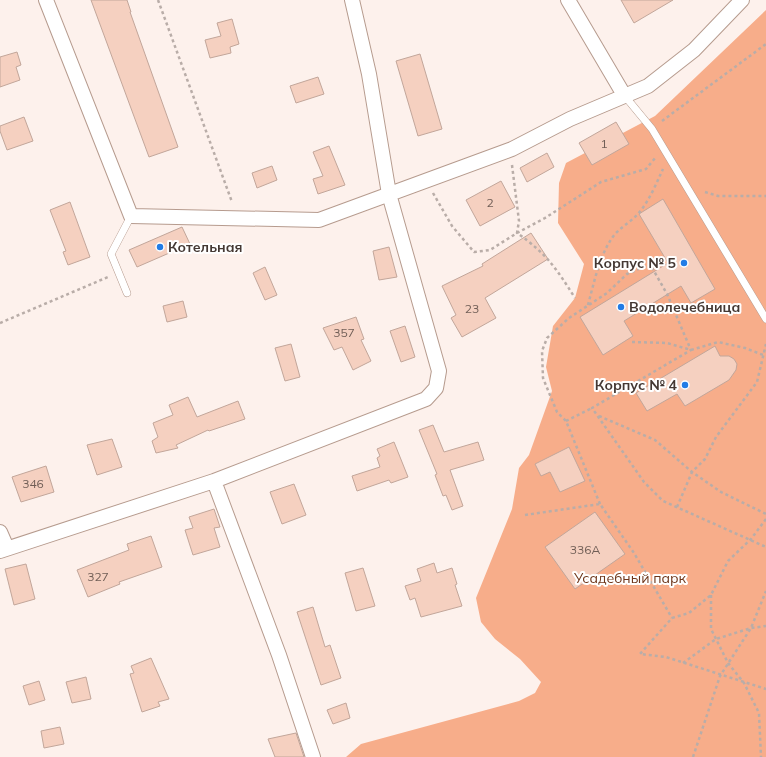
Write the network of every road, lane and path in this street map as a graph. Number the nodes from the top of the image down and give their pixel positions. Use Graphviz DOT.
graph roads {
  1 [pos="46,0"];
  2 [pos="158,0"];
  3 [pos="352,0"];
  4 [pos="568,0"];
  5 [pos="742,0"];
  6 [pos="766,44"];
  7 [pos="624,95"];
  8 [pos="652,129"];
  9 [pos="663,147"];
  10 [pos="512,149"];
  11 [pos="668,155"];
  12 [pos="426,180"];
  13 [pos="389,194"];
  14 [pos="718,196"];
  15 [pos="766,196"];
  16 [pos="131,216"];
  17 [pos="238,219"];
  18 [pos="517,233"];
  19 [pos="118,272"];
  20 [pos="127,294"];
  21 [pos="575,298"];
  22 [pos="588,306"];
  23 [pos="766,319"];
  24 [pos="0,323"];
  25 [pos="632,342"];
  26 [pos="766,344"];
  27 [pos="691,350"];
  28 [pos="763,355"];
  29 [pos="592,408"];
  30 [pos="598,416"];
  31 [pos="566,421"];
  32 [pos="692,472"];
  33 [pos="214,481"];
  34 [pos="600,504"];
  35 [pos="677,507"];
  36 [pos="766,514"];
  37 [pos="525,515"];
  38 [pos="766,519"];
  39 [pos="0,532"];
  40 [pos="751,539"];
  41 [pos="766,547"];
  42 [pos="3,550"];
  43 [pos="766,591"];
  44 [pos="711,595"];
  45 [pos="672,618"];
  46 [pos="766,626"];
  47 [pos="751,628"];
  48 [pos="716,639"];
  49 [pos="683,663"];
  50 [pos="728,663"];
  51 [pos="720,676"];
  52 [pos="744,683"];
  53 [pos="766,689"];
  54 [pos="313,757"];
  55 [pos="693,757"];
  56 [pos="761,757"];
  1 -- 16 [label="street"];
  2 -- 17 [label="path"];
  3 -- 13 [label="street"];
  4 -- 7 [label="street"];
  5 -- 7 [label="street"];
  6 -- 8 [label="path"];
  7 -- 8 [label="lane"];
  7 -- 10 [label="street"];
  8 -- 9 [label="lane"];
  9 -- 11 [label="lane"];
  9 -- 18 [label="path"];
  10 -- 12 [label="street"];
  10 -- 18 [label="path"];
  11 -- 22 [label="path"];
  11 -- 23 [label="lane"];
  12 -- 13 [label="street"];
  12 -- 18 [label="path"];
  13 -- 17 [label="street"];
  13 -- 33 [label="street"];
  14 -- 15 [label="path"];
  16 -- 17 [label="street"];
  16 -- 19 [label="lane"];
  18 -- 21 [label="path"];
  19 -- 20 [label="lane"];
  19 -- 24 [label="path"];
  22 -- 27 [label="path"];
  22 -- 31 [label="path"];
  25 -- 27 [label="path"];
  26 -- 28 [label="path"];
  27 -- 28 [label="path"];
  27 -- 29 [label="path"];
  28 -- 32 [label="path"];
  29 -- 30 [label="path"];
  29 -- 31 [label="path"];
  30 -- 32 [label="path"];
  30 -- 35 [label="path"];
  31 -- 34 [label="path"];
  32 -- 35 [label="path"];
  32 -- 36 [label="path"];
  33 -- 42 [label="street"];
  33 -- 54 [label="street"];
  34 -- 37 [label="path"];
  34 -- 45 [label="path"];
  35 -- 40 [label="path"];
  38 -- 40 [label="path"];
  39 -- 42 [label="street"];
  40 -- 41 [label="path"];
  40 -- 44 [label="path"];
  43 -- 47 [label="path"];
  44 -- 45 [label="path"];
  44 -- 48 [label="path"];
  45 -- 49 [label="path"];
  46 -- 47 [label="path"];
  47 -- 48 [label="path"];
  47 -- 50 [label="path"];
  48 -- 49 [label="path"];
  48 -- 50 [label="path"];
  49 -- 51 [label="path"];
  50 -- 51 [label="path"];
  50 -- 52 [label="path"];
  51 -- 52 [label="path"];
  51 -- 55 [label="path"];
  52 -- 53 [label="path"];
  52 -- 56 [label="path"];
}
